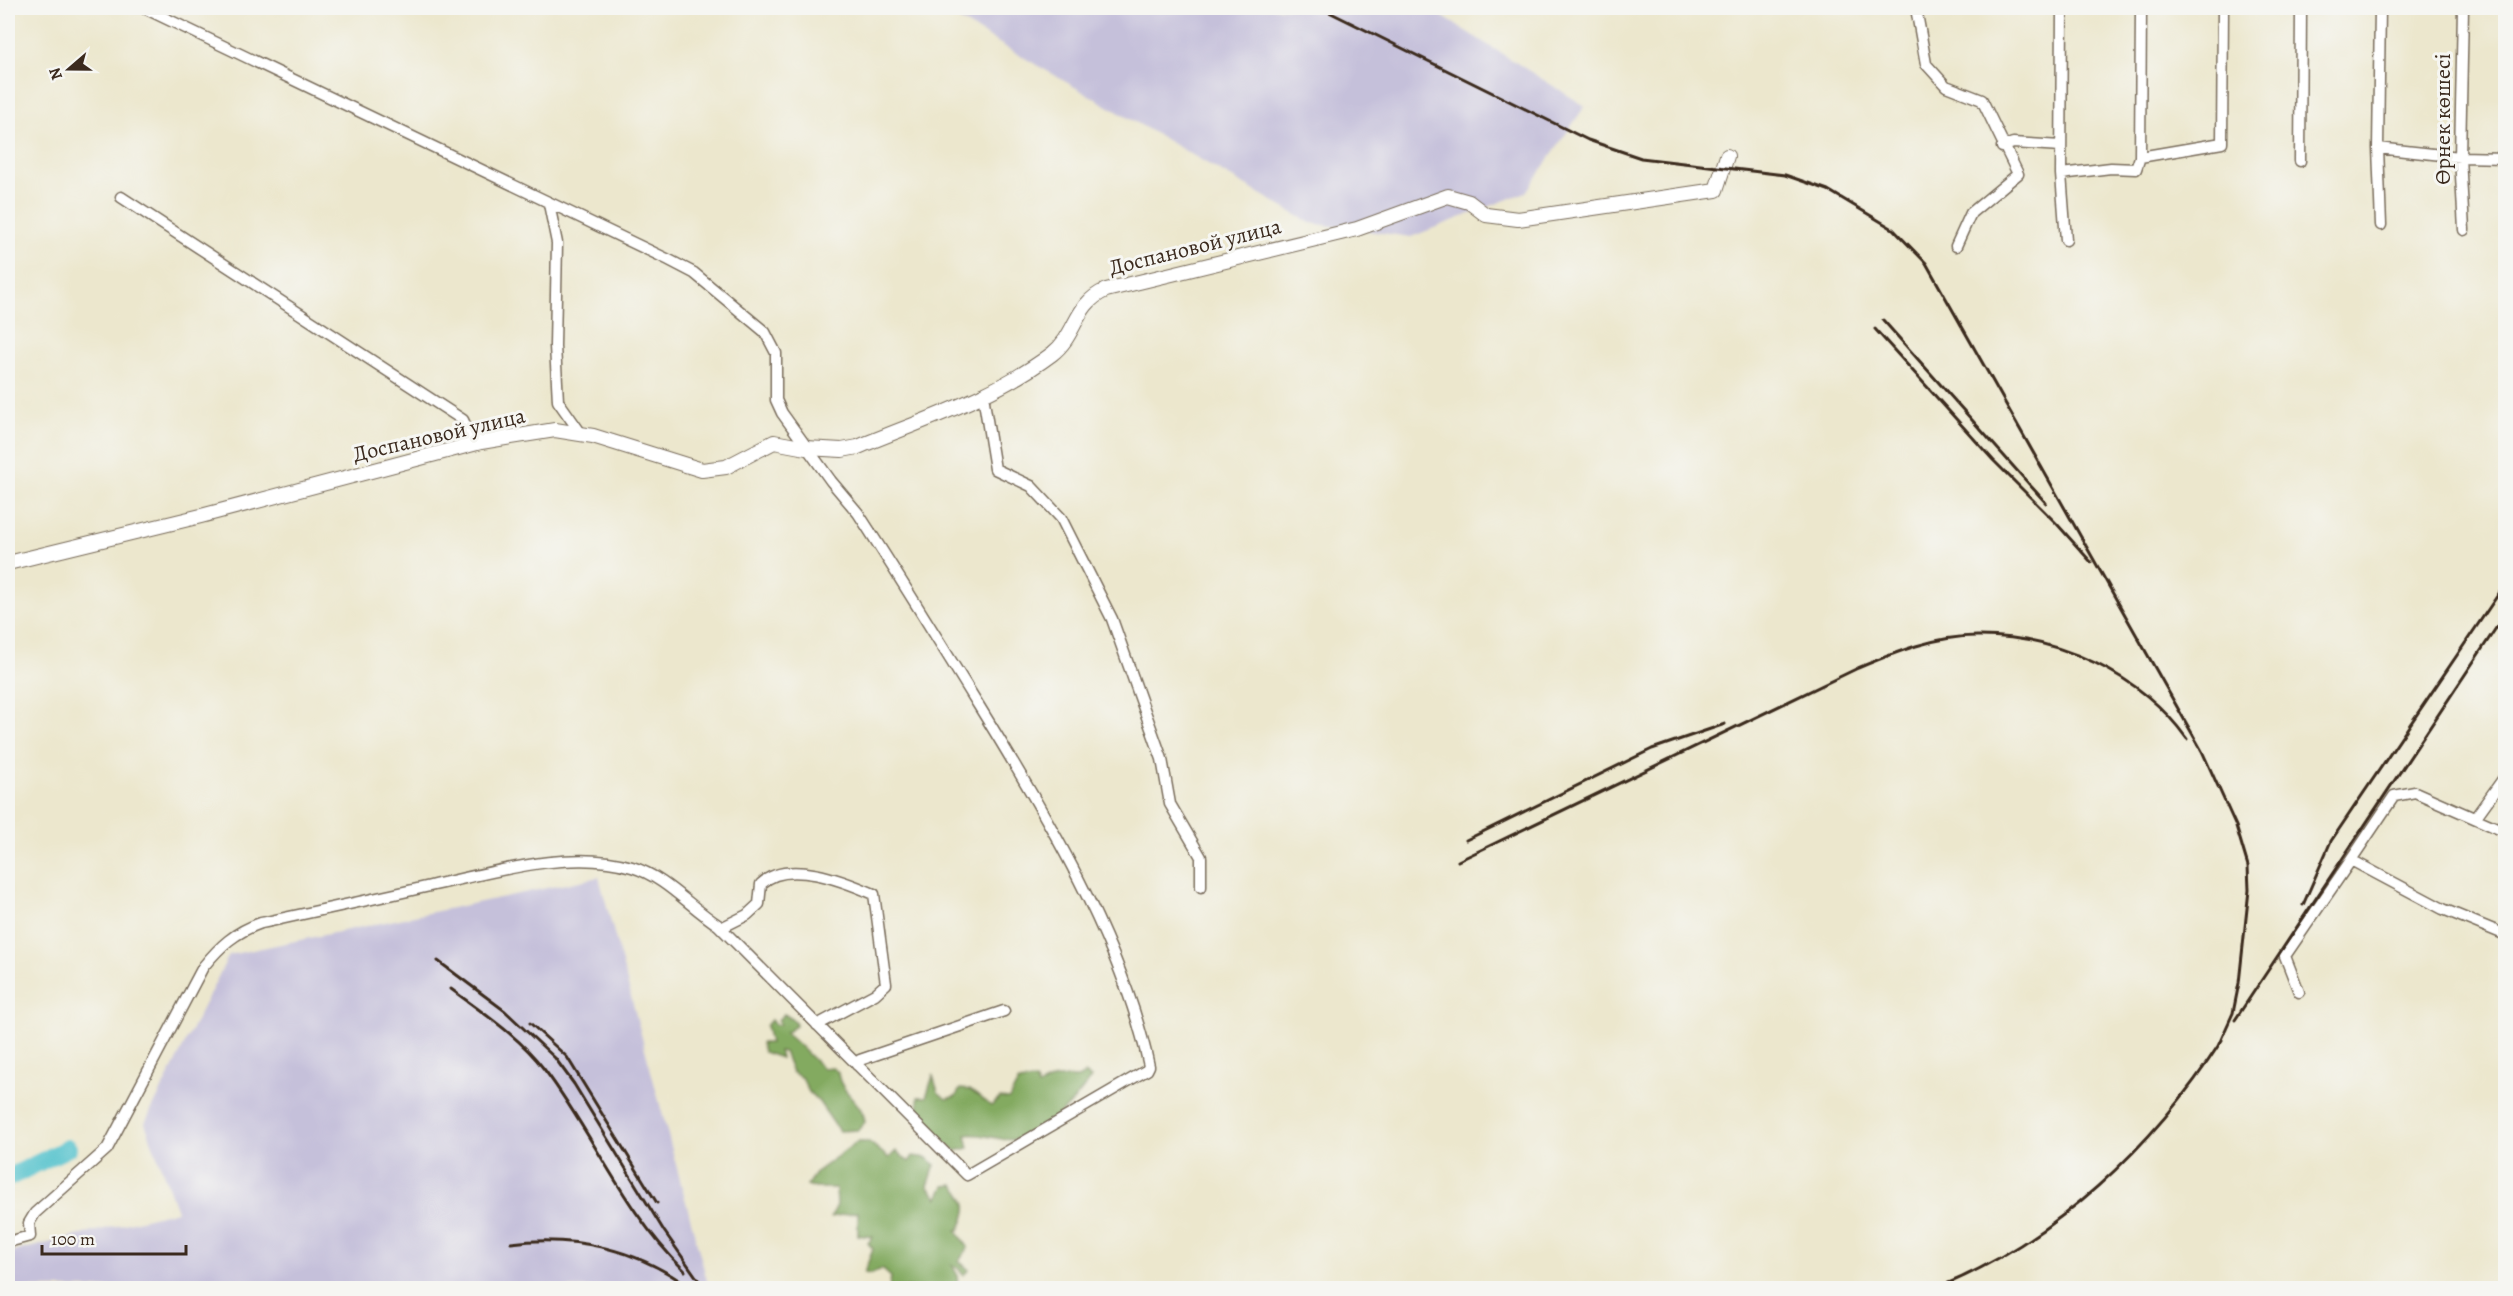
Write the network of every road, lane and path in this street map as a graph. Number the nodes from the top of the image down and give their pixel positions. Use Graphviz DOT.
graph roads {
  1 [pos="144,8"];
  2 [pos="1916,8"];
  3 [pos="2062,8"];
  4 [pos="2141,8"];
  5 [pos="2223,8"];
  6 [pos="2301,8"];
  7 [pos="2380,8"];
  8 [pos="2463,8"];
  9 [pos="2061,146"];
  10 [pos="2002,147"];
  11 [pos="2378,148"];
  12 [pos="2140,157"];
  13 [pos="2460,158"];
  14 [pos="2505,158"];
  15 [pos="2300,161"];
  16 [pos="1725,162"];
  17 [pos="2061,174"];
  18 [pos="121,198"];
  19 [pos="549,204"];
  20 [pos="2381,225"];
  21 [pos="2464,230"];
  22 [pos="2066,240"];
  23 [pos="1956,246"];
  24 [pos="983,395"];
  25 [pos="582,435"];
  26 [pos="474,444"];
  27 [pos="807,448"];
  28 [pos="8,563"];
  29 [pos="2505,775"];
  30 [pos="2475,818"];
  31 [pos="2505,832"];
  32 [pos="2351,860"];
  33 [pos="1201,887"];
  34 [pos="721,928"];
  35 [pos="2505,935"];
  36 [pos="2299,992"];
  37 [pos="1004,1011"];
  38 [pos="817,1025"];
  39 [pos="857,1065"];
  40 [pos="8,1242"];
  1 -- 19 [label="street"];
  2 -- 10 [label="street"];
  3 -- 9 [label="street"];
  4 -- 12 [label="street"];
  5 -- 12 [label="street"];
  6 -- 15 [label="street"];
  7 -- 11 [label="street"];
  8 -- 13 [label="street, Өрнек көшесі"];
  9 -- 10 [label="street"];
  9 -- 17 [label="street"];
  10 -- 23 [label="street"];
  11 -- 13 [label="street"];
  11 -- 20 [label="street"];
  12 -- 17 [label="street"];
  13 -- 14 [label="street"];
  13 -- 21 [label="street, Өрнек көшесі"];
  16 -- 24 [label="street, Доспановой улица"];
  17 -- 22 [label="street"];
  18 -- 26 [label="street"];
  19 -- 25 [label="street"];
  19 -- 27 [label="street"];
  24 -- 27 [label="street, Доспановой улица"];
  24 -- 33 [label="street"];
  25 -- 26 [label="street, Доспановой улица"];
  25 -- 27 [label="street, Доспановой улица"];
  26 -- 28 [label="street, Доспановой улица"];
  27 -- 39 [label="street"];
  29 -- 30 [label="street"];
  30 -- 31 [label="street"];
  30 -- 32 [label="street"];
  32 -- 35 [label="street"];
  32 -- 36 [label="street"];
  34 -- 38 [label="street"];
  34 -- 38 [label="street"];
  34 -- 40 [label="street"];
  37 -- 39 [label="street"];
  38 -- 39 [label="street"];
}
